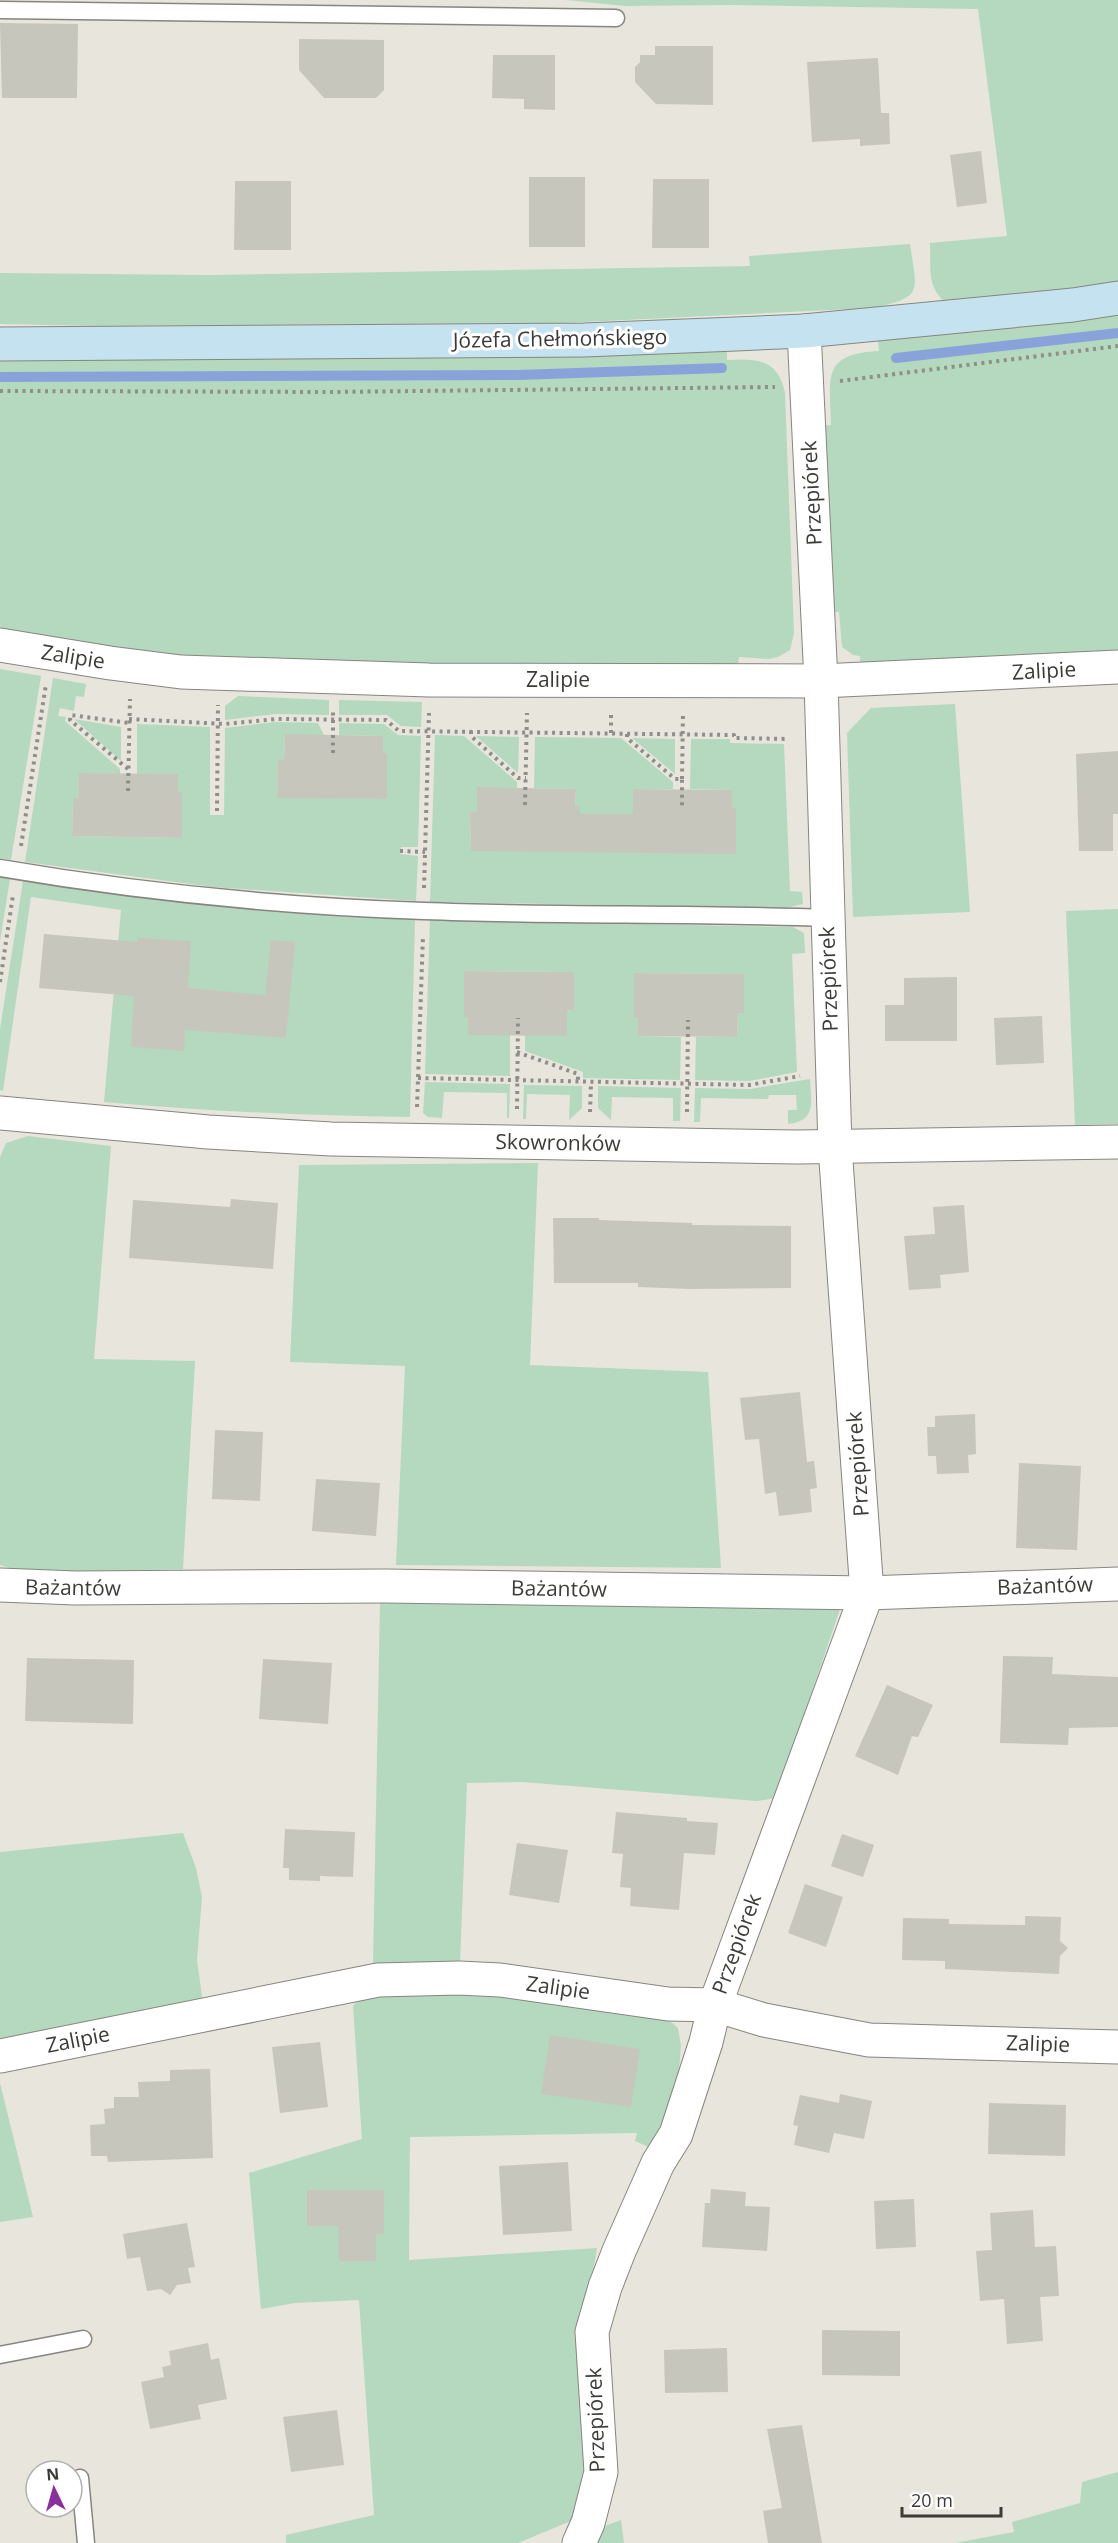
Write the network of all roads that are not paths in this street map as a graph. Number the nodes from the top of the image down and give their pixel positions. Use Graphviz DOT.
graph roads {
  1 [pos="0,10"];
  2 [pos="616,18"];
  3 [pos="1118,298"];
  4 [pos="804,331"];
  5 [pos="0,344"];
  6 [pos="0,645"];
  7 [pos="1118,667"];
  8 [pos="821,681"];
  9 [pos="0,868"];
  10 [pos="827,918"];
  11 [pos="0,1113"];
  12 [pos="1118,1142"];
  13 [pos="835,1147"];
  14 [pos="1118,1584"];
  15 [pos="0,1585"];
  16 [pos="867,1593"];
  17 [pos="715,2005"];
  18 [pos="1118,2047"];
  19 [pos="0,2056"];
  20 [pos="82,2339"];
  21 [pos="0,2355"];
  22 [pos="84,2519"];
  23 [pos="86,2543"];
  24 [pos="579,2543"];
  1 -- 2 [label="lane"];
  3 -- 4 [label="street, Józefa Chełmońskiego"];
  4 -- 5 [label="street, Józefa Chełmońskiego"];
  4 -- 8 [label="street, Przepiórek"];
  6 -- 8 [label="street, Zalipie"];
  7 -- 8 [label="street, Zalipie"];
  8 -- 10 [label="street, Przepiórek"];
  9 -- 10 [label="lane"];
  10 -- 13 [label="street, Przepiórek"];
  11 -- 13 [label="street, Skowronków"];
  12 -- 13 [label="street, Skowronków"];
  13 -- 16 [label="street, Przepiórek"];
  14 -- 16 [label="street, Bażantów"];
  15 -- 16 [label="street, Bażantów"];
  16 -- 17 [label="street, Przepiórek"];
  17 -- 18 [label="street, Zalipie"];
  17 -- 19 [label="street, Zalipie"];
  17 -- 24 [label="street, Przepiórek"];
  20 -- 21 [label="lane"];
  22 -- 23 [label="lane"];
}
